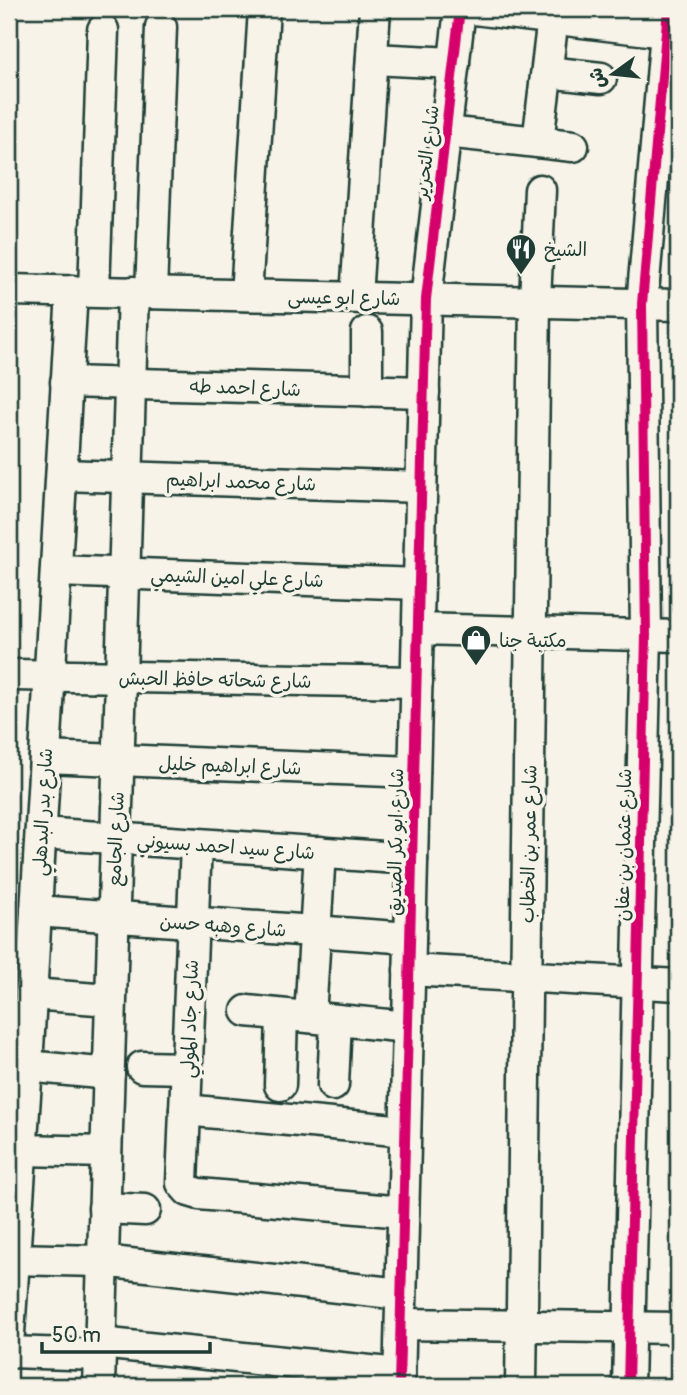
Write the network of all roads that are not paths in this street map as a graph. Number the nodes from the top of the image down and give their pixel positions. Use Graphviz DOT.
graph roads {
  1 [pos="264,9"];
  2 [pos="375,9"];
  3 [pos="460,9"];
  4 [pos="474,9"];
  5 [pos="554,13"];
  6 [pos="667,20"];
  7 [pos="160,27"];
  8 [pos="103,30"];
  9 [pos="372,59"];
  10 [pos="454,63"];
  11 [pos="547,72"];
  12 [pos="601,78"];
  13 [pos="446,132"];
  14 [pos="538,142"];
  15 [pos="573,146"];
  16 [pos="540,190"];
  17 [pos="9,290"];
  18 [pos="83,291"];
  19 [pos="142,292"];
  20 [pos="246,295"];
  21 [pos="356,297"];
  22 [pos="426,299"];
  23 [pos="535,301"];
  24 [pos="642,304"];
  25 [pos="678,305"];
  26 [pos="367,332"];
  27 [pos="66,383"];
  28 [pos="130,384"];
  29 [pos="367,391"];
  30 [pos="424,392"];
  31 [pos="62,475"];
  32 [pos="126,478"];
  33 [pos="421,487"];
  34 [pos="56,570"];
  35 [pos="123,573"];
  36 [pos="419,584"];
  37 [pos="418,629"];
  38 [pos="531,632"];
  39 [pos="646,635"];
  40 [pos="678,636"];
  41 [pos="13,676"];
  42 [pos="51,676"];
  43 [pos="120,677"];
  44 [pos="416,682"];
  45 [pos="45,757"];
  46 [pos="117,760"];
  47 [pos="414,772"];
  48 [pos="41,833"];
  49 [pos="115,838"];
  50 [pos="196,844"];
  51 [pos="320,852"];
  52 [pos="412,859"];
  53 [pos="36,912"];
  54 [pos="113,917"];
  55 [pos="193,923"];
  56 [pos="316,932"];
  57 [pos="410,938"];
  58 [pos="409,970"];
  59 [pos="526,976"];
  60 [pos="638,983"];
  61 [pos="678,985"];
  62 [pos="31,994"];
  63 [pos="110,1000"];
  64 [pos="247,1012"];
  65 [pos="309,1017"];
  66 [pos="408,1027"];
  67 [pos="22,1054"];
  68 [pos="142,1067"];
  69 [pos="187,1068"];
  70 [pos="109,1074"];
  71 [pos="280,1085"];
  72 [pos="334,1085"];
  73 [pos="185,1110"];
  74 [pos="405,1131"];
  75 [pos="106,1152"];
  76 [pos="17,1169"];
  77 [pos="104,1208"];
  78 [pos="145,1210"];
  79 [pos="403,1212"];
  80 [pos="12,1259"];
  81 [pos="102,1261"];
  82 [pos="401,1294"];
  83 [pos="401,1324"];
  84 [pos="522,1326"];
  85 [pos="630,1327"];
  86 [pos="678,1328"];
  87 [pos="9,1332"];
  88 [pos="100,1349"];
  89 [pos="9,1352"];
  90 [pos="399,1380"];
  91 [pos="99,1386"];
  92 [pos="521,1386"];
  93 [pos="628,1386"];
  1 -- 20 [label="street"];
  2 -- 9 [label="street"];
  3 -- 10 [label="street, شارع التحرير"];
  4 -- 5 [label="street"];
  5 -- 6 [label="street"];
  5 -- 11 [label="street"];
  6 -- 24 [label="street, شارع عثمان بن عفان"];
  7 -- 19 [label="street, شارع الجامع"];
  8 -- 18 [label="street, شارع بدر البدهلي"];
  9 -- 10 [label="street"];
  9 -- 21 [label="street"];
  10 -- 13 [label="street, شارع التحرير"];
  11 -- 12 [label="street"];
  11 -- 14 [label="street"];
  13 -- 14 [label="street"];
  13 -- 22 [label="street, شارع التحرير"];
  14 -- 15 [label="street"];
  16 -- 23 [label="street, شارع عمر بن الخطاب"];
  17 -- 18 [label="street, شارع ابو عيسى"];
  18 -- 19 [label="street, شارع ابو عيسى"];
  18 -- 27 [label="street, شارع بدر البدهلي"];
  19 -- 20 [label="street, شارع ابو عيسى"];
  19 -- 28 [label="street, شارع الجامع"];
  20 -- 21 [label="street, شارع ابو عيسى"];
  21 -- 22 [label="street, شارع ابو عيسى"];
  22 -- 23 [label="street, شارع ابو عيسى"];
  22 -- 30 [label="street, شارع ابو بكر الصديق"];
  23 -- 24 [label="street, شارع ابو عيسى"];
  23 -- 38 [label="street, شارع عمر بن الخطاب"];
  24 -- 25 [label="street, شارع ابو عيسى"];
  24 -- 39 [label="street, شارع عثمان بن عفان"];
  26 -- 29 [label="street"];
  27 -- 28 [label="street, شارع احمد طه"];
  27 -- 31 [label="street, شارع بدر البدهلي"];
  28 -- 29 [label="street, شارع احمد طه"];
  28 -- 32 [label="street, شارع الجامع"];
  29 -- 30 [label="street, شارع احمد طه"];
  30 -- 33 [label="street, شارع ابو بكر الصديق"];
  31 -- 32 [label="street, شارع محمد ابراهيم"];
  31 -- 34 [label="street, شارع بدر البدهلي"];
  32 -- 33 [label="street, شارع محمد ابراهيم"];
  32 -- 35 [label="street, شارع الجامع"];
  33 -- 36 [label="street, شارع ابو بكر الصديق"];
  34 -- 35 [label="street, شارع علي امين الشيمي"];
  34 -- 42 [label="street, شارع بدر البدهلي"];
  35 -- 36 [label="street, شارع علي امين الشيمي"];
  35 -- 43 [label="street, شارع الجامع"];
  36 -- 37 [label="street, شارع ابو بكر الصديق"];
  37 -- 38 [label="street"];
  37 -- 44 [label="street, شارع ابو بكر الصديق"];
  38 -- 39 [label="street"];
  38 -- 59 [label="street, شارع عمر بن الخطاب"];
  39 -- 40 [label="street"];
  39 -- 60 [label="street, شارع عثمان بن عفان"];
  41 -- 42 [label="street, شارع شحاته حافظ الحبش"];
  42 -- 43 [label="street, شارع شحاته حافظ الحبش"];
  42 -- 45 [label="street, شارع بدر البدهلي"];
  43 -- 44 [label="street, شارع شحاته حافظ الحبش"];
  43 -- 46 [label="street, شارع الجامع"];
  44 -- 47 [label="street, شارع ابو بكر الصديق"];
  45 -- 46 [label="street, شارع ابراهيم خليل"];
  45 -- 48 [label="street, شارع بدر البدهلي"];
  46 -- 47 [label="street, شارع ابراهيم خليل"];
  46 -- 49 [label="street, شارع الجامع"];
  47 -- 52 [label="street, شارع ابو بكر الصديق"];
  48 -- 49 [label="street, شارع سيد احمد بسيوني"];
  48 -- 53 [label="street, شارع بدر البدهلي"];
  49 -- 50 [label="street, شارع سيد احمد بسيوني"];
  49 -- 54 [label="street, شارع الجامع"];
  50 -- 51 [label="street, شارع سيد احمد بسيوني"];
  50 -- 55 [label="street, شارع جاد المولي"];
  51 -- 52 [label="street, شارع سيد احمد بسيوني"];
  51 -- 56 [label="street"];
  52 -- 57 [label="street, شارع ابو بكر الصديق"];
  53 -- 54 [label="street, شارع وهبه حسن"];
  53 -- 62 [label="street, شارع بدر البدهلي"];
  54 -- 55 [label="street, شارع وهبه حسن"];
  54 -- 63 [label="street, شارع الجامع"];
  55 -- 56 [label="street, شارع وهبه حسن"];
  55 -- 69 [label="street, شارع جاد المولي"];
  56 -- 57 [label="street, شارع وهبه حسن"];
  56 -- 65 [label="street"];
  57 -- 58 [label="street, شارع ابو بكر الصديق"];
  58 -- 59 [label="street"];
  58 -- 66 [label="street, شارع ابو بكر الصديق"];
  59 -- 60 [label="street"];
  59 -- 84 [label="street, شارع عمر بن الخطاب"];
  60 -- 61 [label="street"];
  60 -- 85 [label="street, شارع عثمان بن عفان"];
  62 -- 63 [label="street"];
  62 -- 67 [label="street, شارع بدر البدهلي"];
  63 -- 70 [label="street, شارع الجامع"];
  64 -- 65 [label="street"];
  65 -- 66 [label="street"];
  65 -- 71 [label="street"];
  65 -- 72 [label="street"];
  66 -- 74 [label="street, شارع ابو بكر الصديق"];
  67 -- 70 [label="street"];
  67 -- 76 [label="street, شارع بدر البدهلي"];
  68 -- 69 [label="street"];
  69 -- 73 [label="street, شارع جاد المولي"];
  70 -- 75 [label="street, شارع الجامع"];
  73 -- 74 [label="street"];
  73 -- 79 [label="street, شارع جاد المولي"];
  74 -- 79 [label="street, شارع ابو بكر الصديق"];
  75 -- 76 [label="street"];
  75 -- 77 [label="street, شارع الجامع"];
  76 -- 80 [label="street, شارع بدر البدهلي"];
  77 -- 78 [label="street"];
  77 -- 81 [label="street, شارع الجامع"];
  79 -- 82 [label="street, شارع ابو بكر الصديق"];
  80 -- 81 [label="street"];
  80 -- 87 [label="street, شارع بدر البدهلي"];
  81 -- 82 [label="street"];
  81 -- 88 [label="street, شارع الجامع"];
  82 -- 83 [label="street, شارع ابو بكر الصديق"];
  83 -- 84 [label="street"];
  83 -- 90 [label="street, شارع ابو بكر الصديق"];
  84 -- 85 [label="street"];
  84 -- 92 [label="street, شارع عمر بن الخطاب"];
  85 -- 86 [label="street"];
  85 -- 93 [label="street, شارع عثمان بن عفان"];
  88 -- 89 [label="street"];
  88 -- 90 [label="street"];
  88 -- 91 [label="street, شارع الجامع"];
}
